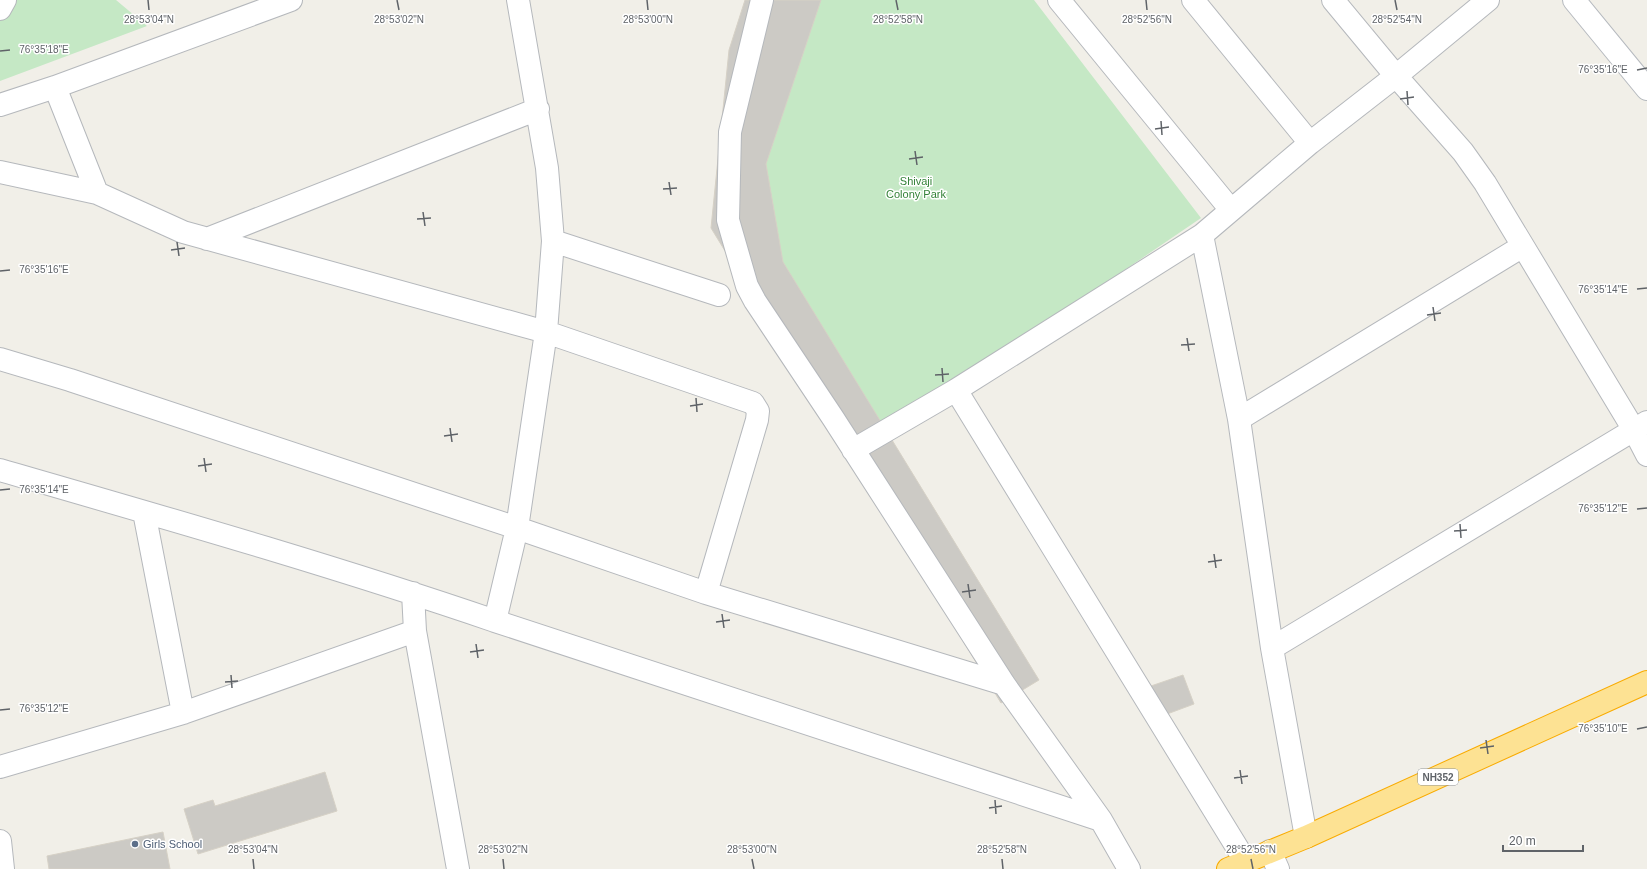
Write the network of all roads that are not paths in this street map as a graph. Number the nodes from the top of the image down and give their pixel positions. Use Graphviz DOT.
graph roads {
  1 [pos="5,0"];
  2 [pos="291,0"];
  3 [pos="518,0"];
  4 [pos="762,0"];
  5 [pos="1059,0"];
  6 [pos="1193,0"];
  7 [pos="1334,0"];
  8 [pos="1488,0"];
  9 [pos="1574,0"];
  10 [pos="0,9"];
  11 [pos="1396,76"];
  12 [pos="54,87"];
  13 [pos="1647,89"];
  14 [pos="0,105"];
  15 [pos="538,109"];
  16 [pos="1310,143"];
  17 [pos="0,172"];
  18 [pos="97,193"];
  19 [pos="1231,210"];
  20 [pos="1202,235"];
  21 [pos="206,239"];
  22 [pos="553,242"];
  23 [pos="1523,246"];
  24 [pos="719,295"];
  25 [pos="546,332"];
  26 [pos="0,359"];
  27 [pos="956,390"];
  28 [pos="1239,419"];
  29 [pos="1640,426"];
  30 [pos="853,450"];
  31 [pos="1647,456"];
  32 [pos="0,470"];
  33 [pos="144,512"];
  34 [pos="517,528"];
  35 [pos="413,593"];
  36 [pos="706,593"];
  37 [pos="495,621"];
  38 [pos="415,631"];
  39 [pos="1272,648"];
  40 [pos="1647,682"];
  41 [pos="1004,684"];
  42 [pos="183,713"];
  43 [pos="0,767"];
  44 [pos="1101,820"];
  45 [pos="1306,837"];
  46 [pos="0,841"];
  47 [pos="1274,860"];
  48 [pos="1237,865"];
  49 [pos="3,869"];
  50 [pos="458,869"];
  51 [pos="1129,869"];
  1 -- 10 [label="street"];
  2 -- 12 [label="street"];
  3 -- 15 [label="street"];
  4 -- 30 [label="street"];
  5 -- 19 [label="street"];
  6 -- 16 [label="street"];
  7 -- 11 [label="street"];
  8 -- 11 [label="street"];
  9 -- 13 [label="street"];
  11 -- 16 [label="street"];
  11 -- 23 [label="street"];
  12 -- 14 [label="street"];
  12 -- 18 [label="street"];
  15 -- 21 [label="street"];
  15 -- 22 [label="street"];
  16 -- 19 [label="street"];
  17 -- 18 [label="street"];
  18 -- 21 [label="street"];
  19 -- 20 [label="street"];
  20 -- 27 [label="street"];
  20 -- 28 [label="street"];
  21 -- 25 [label="street"];
  22 -- 24 [label="street"];
  22 -- 25 [label="street"];
  23 -- 28 [label="street"];
  23 -- 29 [label="street"];
  25 -- 34 [label="street"];
  25 -- 36 [label="street"];
  26 -- 34 [label="street"];
  27 -- 30 [label="street"];
  27 -- 48 [label="street"];
  28 -- 39 [label="street"];
  29 -- 31 [label="street"];
  29 -- 39 [label="street"];
  30 -- 41 [label="street"];
  32 -- 33 [label="street"];
  33 -- 35 [label="street"];
  33 -- 42 [label="street"];
  34 -- 36 [label="street"];
  34 -- 37 [label="street"];
  35 -- 37 [label="street"];
  35 -- 38 [label="street"];
  36 -- 41 [label="street"];
  37 -- 44 [label="street"];
  38 -- 42 [label="street"];
  38 -- 50 [label="street"];
  39 -- 45 [label="street"];
  40 -- 45 [label="highway, NH352"];
  41 -- 44 [label="street"];
  42 -- 43 [label="street"];
  44 -- 51 [label="street"];
  45 -- 47 [label="highway, NH352"];
  46 -- 49 [label="street"];
  47 -- 48 [label="highway, NH352"];
}
